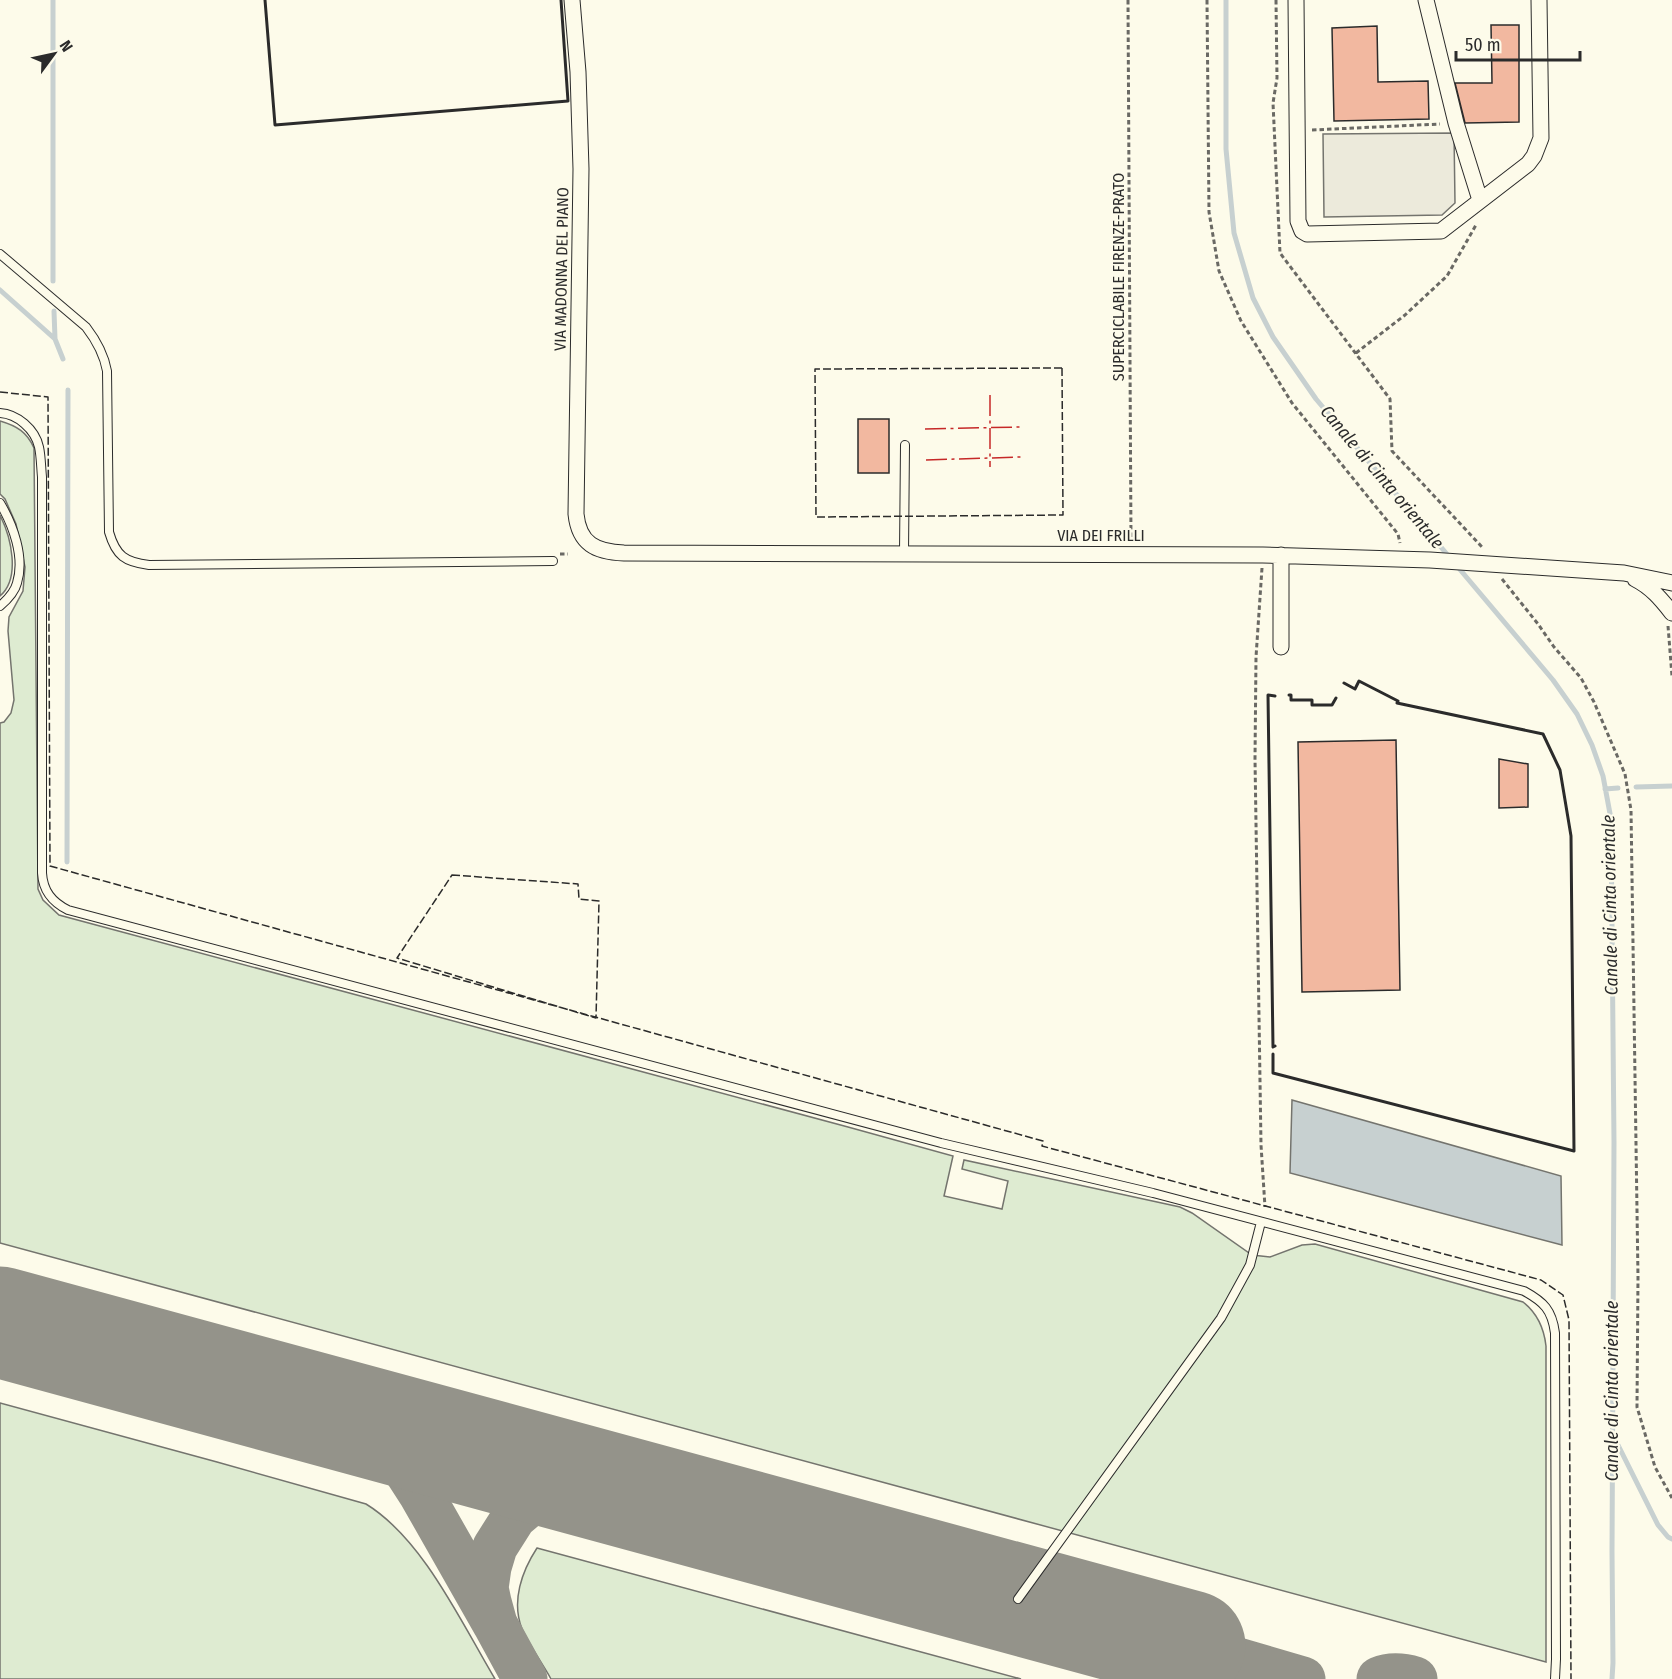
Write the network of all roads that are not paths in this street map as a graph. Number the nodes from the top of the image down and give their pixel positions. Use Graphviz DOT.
graph roads {
  1 [pos="572,0"];
  2 [pos="1296,0"];
  3 [pos="1426,0"];
  4 [pos="1539,0"];
  5 [pos="1480,200"];
  6 [pos="0,254"];
  7 [pos="0,413"];
  8 [pos="905,446"];
  9 [pos="0,503"];
  10 [pos="583,537"];
  11 [pos="904,553"];
  12 [pos="1281,555"];
  13 [pos="553,561"];
  14 [pos="1624,573"];
  15 [pos="1672,583"];
  16 [pos="0,606"];
  17 [pos="1669,615"];
  18 [pos="1281,647"];
  19 [pos="1261,1222"];
  20 [pos="1017,1599"];
  21 [pos="1555,1679"];
  1 -- 10 [label="street, VIA MADONNA DEL PIANO"];
  2 -- 5 [label="street"];
  3 -- 5 [label="street"];
  4 -- 5 [label="street"];
  6 -- 13 [label="lane"];
  7 -- 19 [label="lane"];
  8 -- 11 [label="lane"];
  9 -- 16 [label="lane"];
  10 -- 11 [label="street, VIA DEI FRILLI"];
  11 -- 12 [label="street, VIA DEI FRILLI"];
  12 -- 14 [label="street, VIA DEI FRILLI"];
  12 -- 18 [label="street"];
  14 -- 15 [label="street, VIA DEI FRILLI"];
  14 -- 17 [label="street, VIA DEI FRILLI"];
  19 -- 20 [label="lane"];
  19 -- 21 [label="lane"];
}
